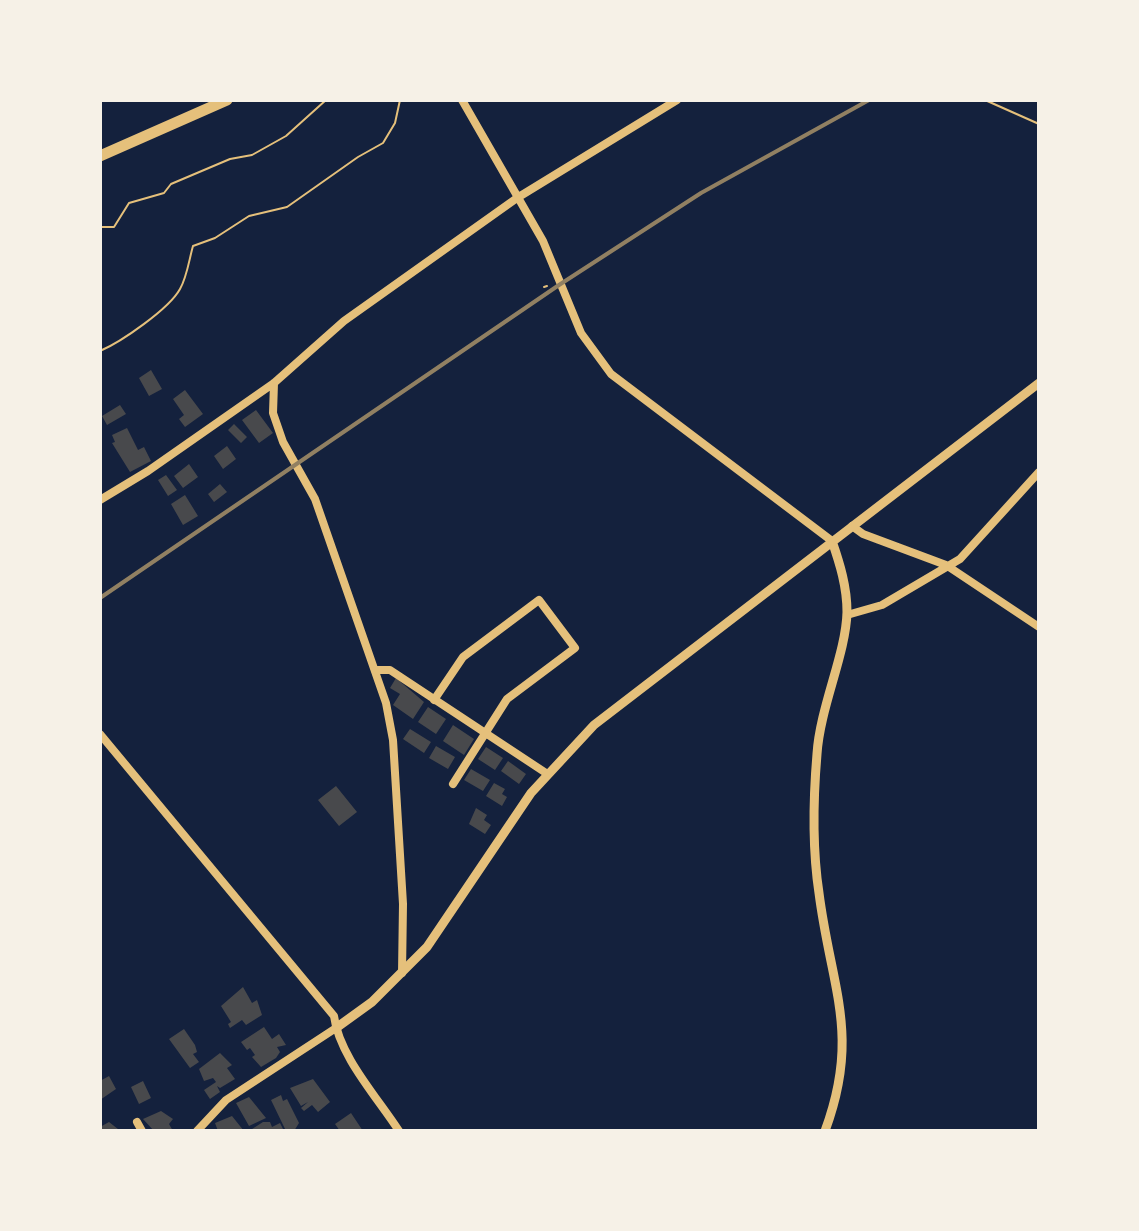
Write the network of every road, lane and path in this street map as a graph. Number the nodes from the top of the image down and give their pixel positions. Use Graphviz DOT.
graph roads {
  1 [pos="227,100"];
  2 [pos="326,100"];
  3 [pos="400,100"];
  4 [pos="462,100"];
  5 [pos="677,100"];
  6 [pos="985,100"];
  7 [pos="1039,124"];
  8 [pos="100,156"];
  9 [pos="517,198"];
  10 [pos="100,227"];
  11 [pos="100,351"];
  12 [pos="274,383"];
  13 [pos="1039,383"];
  14 [pos="1039,472"];
  15 [pos="100,500"];
  16 [pos="852,526"];
  17 [pos="832,541"];
  18 [pos="946,565"];
  19 [pos="847,615"];
  20 [pos="1039,627"];
  21 [pos="377,670"];
  22 [pos="434,700"];
  23 [pos="100,734"];
  24 [pos="485,734"];
  25 [pos="546,773"];
  26 [pos="453,784"];
  27 [pos="402,973"];
  28 [pos="336,1028"];
  29 [pos="137,1122"];
  30 [pos="142,1131"];
  31 [pos="197,1131"];
  32 [pos="399,1131"];
  33 [pos="825,1131"];
  1 -- 8 [label="main road"];
  2 -- 10 [label="path"];
  3 -- 11 [label="path"];
  4 -- 9 [label="street"];
  5 -- 9 [label="street"];
  6 -- 7 [label="path"];
  9 -- 12 [label="street"];
  9 -- 17 [label="street"];
  12 -- 15 [label="street"];
  12 -- 21 [label="street"];
  13 -- 16 [label="street"];
  14 -- 18 [label="street"];
  16 -- 17 [label="street"];
  16 -- 18 [label="street"];
  17 -- 19 [label="street"];
  17 -- 25 [label="street"];
  18 -- 19 [label="street"];
  18 -- 20 [label="street"];
  19 -- 33 [label="street"];
  21 -- 22 [label="street"];
  21 -- 27 [label="street"];
  22 -- 24 [label="street"];
  22 -- 24 [label="street"];
  23 -- 28 [label="street"];
  24 -- 25 [label="street"];
  24 -- 26 [label="street"];
  25 -- 27 [label="street"];
  27 -- 28 [label="street"];
  28 -- 31 [label="street"];
  28 -- 32 [label="street"];
  29 -- 30 [label="street"];
}
